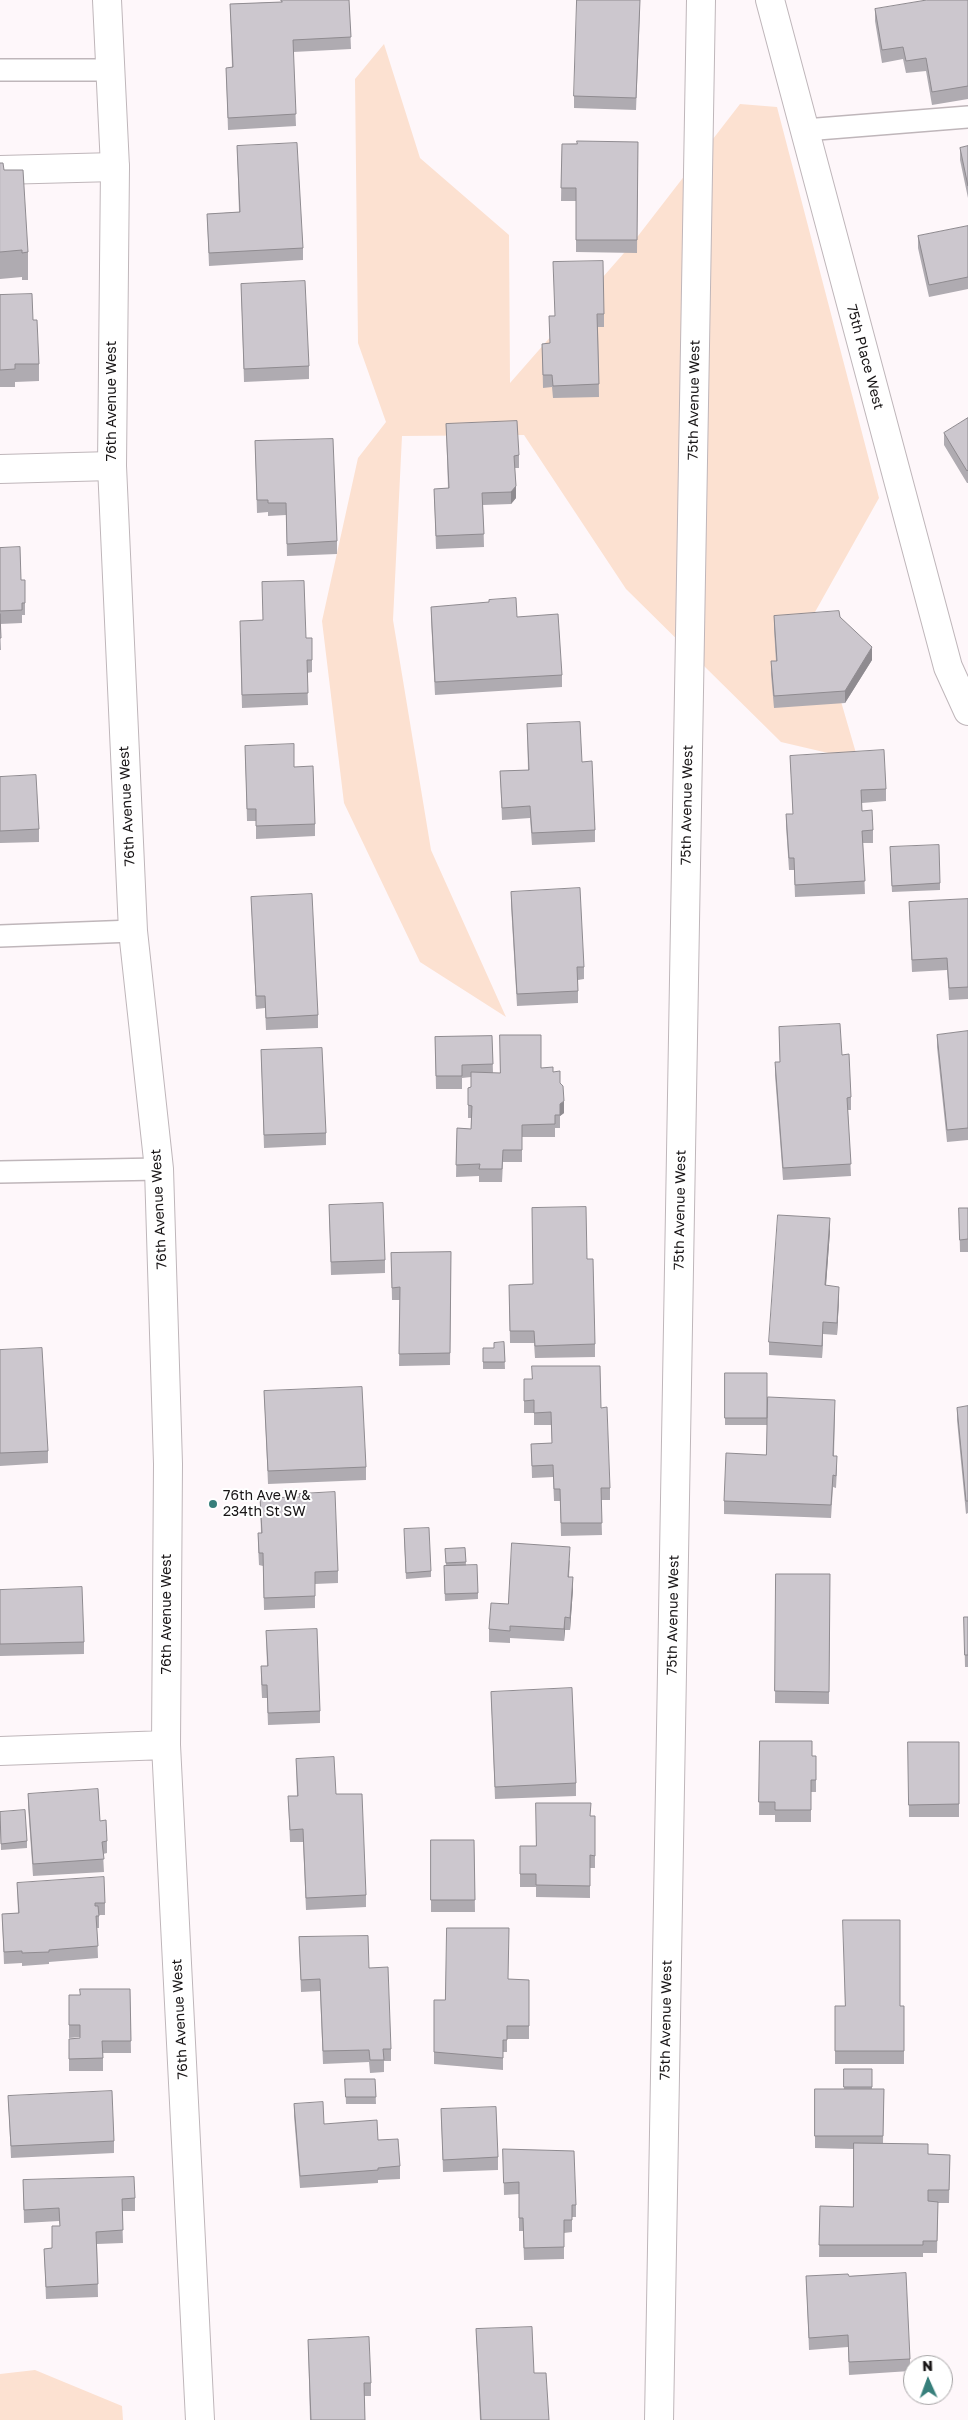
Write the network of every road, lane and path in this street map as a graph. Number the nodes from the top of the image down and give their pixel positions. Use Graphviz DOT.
graph roads {
  1 [pos="107,0"];
  2 [pos="702,0"];
  3 [pos="770,0"];
  4 [pos="0,70"];
  5 [pos="110,70"];
  6 [pos="968,117"];
  7 [pos="804,130"];
  8 [pos="115,167"];
  9 [pos="0,170"];
  10 [pos="112,466"];
  11 [pos="0,469"];
  12 [pos="968,711"];
  13 [pos="133,931"];
  14 [pos="0,936"];
  15 [pos="159,1169"];
  16 [pos="0,1172"];
  17 [pos="166,1745"];
  18 [pos="0,1751"];
  19 [pos="200,2420"];
  20 [pos="659,2420"];
  1 -- 5 [label="street, 76th Avenue West"];
  2 -- 20 [label="street, 75th Avenue West"];
  3 -- 7 [label="street, 75th Place West"];
  4 -- 5 [label="lane"];
  5 -- 8 [label="street, 76th Avenue West"];
  6 -- 7 [label="lane"];
  7 -- 12 [label="street, 75th Place West"];
  8 -- 9 [label="street"];
  8 -- 10 [label="street, 76th Avenue West"];
  10 -- 11 [label="street"];
  10 -- 13 [label="street, 76th Avenue West"];
  13 -- 14 [label="lane"];
  13 -- 15 [label="street, 76th Avenue West"];
  15 -- 16 [label="lane"];
  15 -- 17 [label="street, 76th Avenue West"];
  17 -- 18 [label="street"];
  17 -- 19 [label="street, 76th Avenue West"];
}
